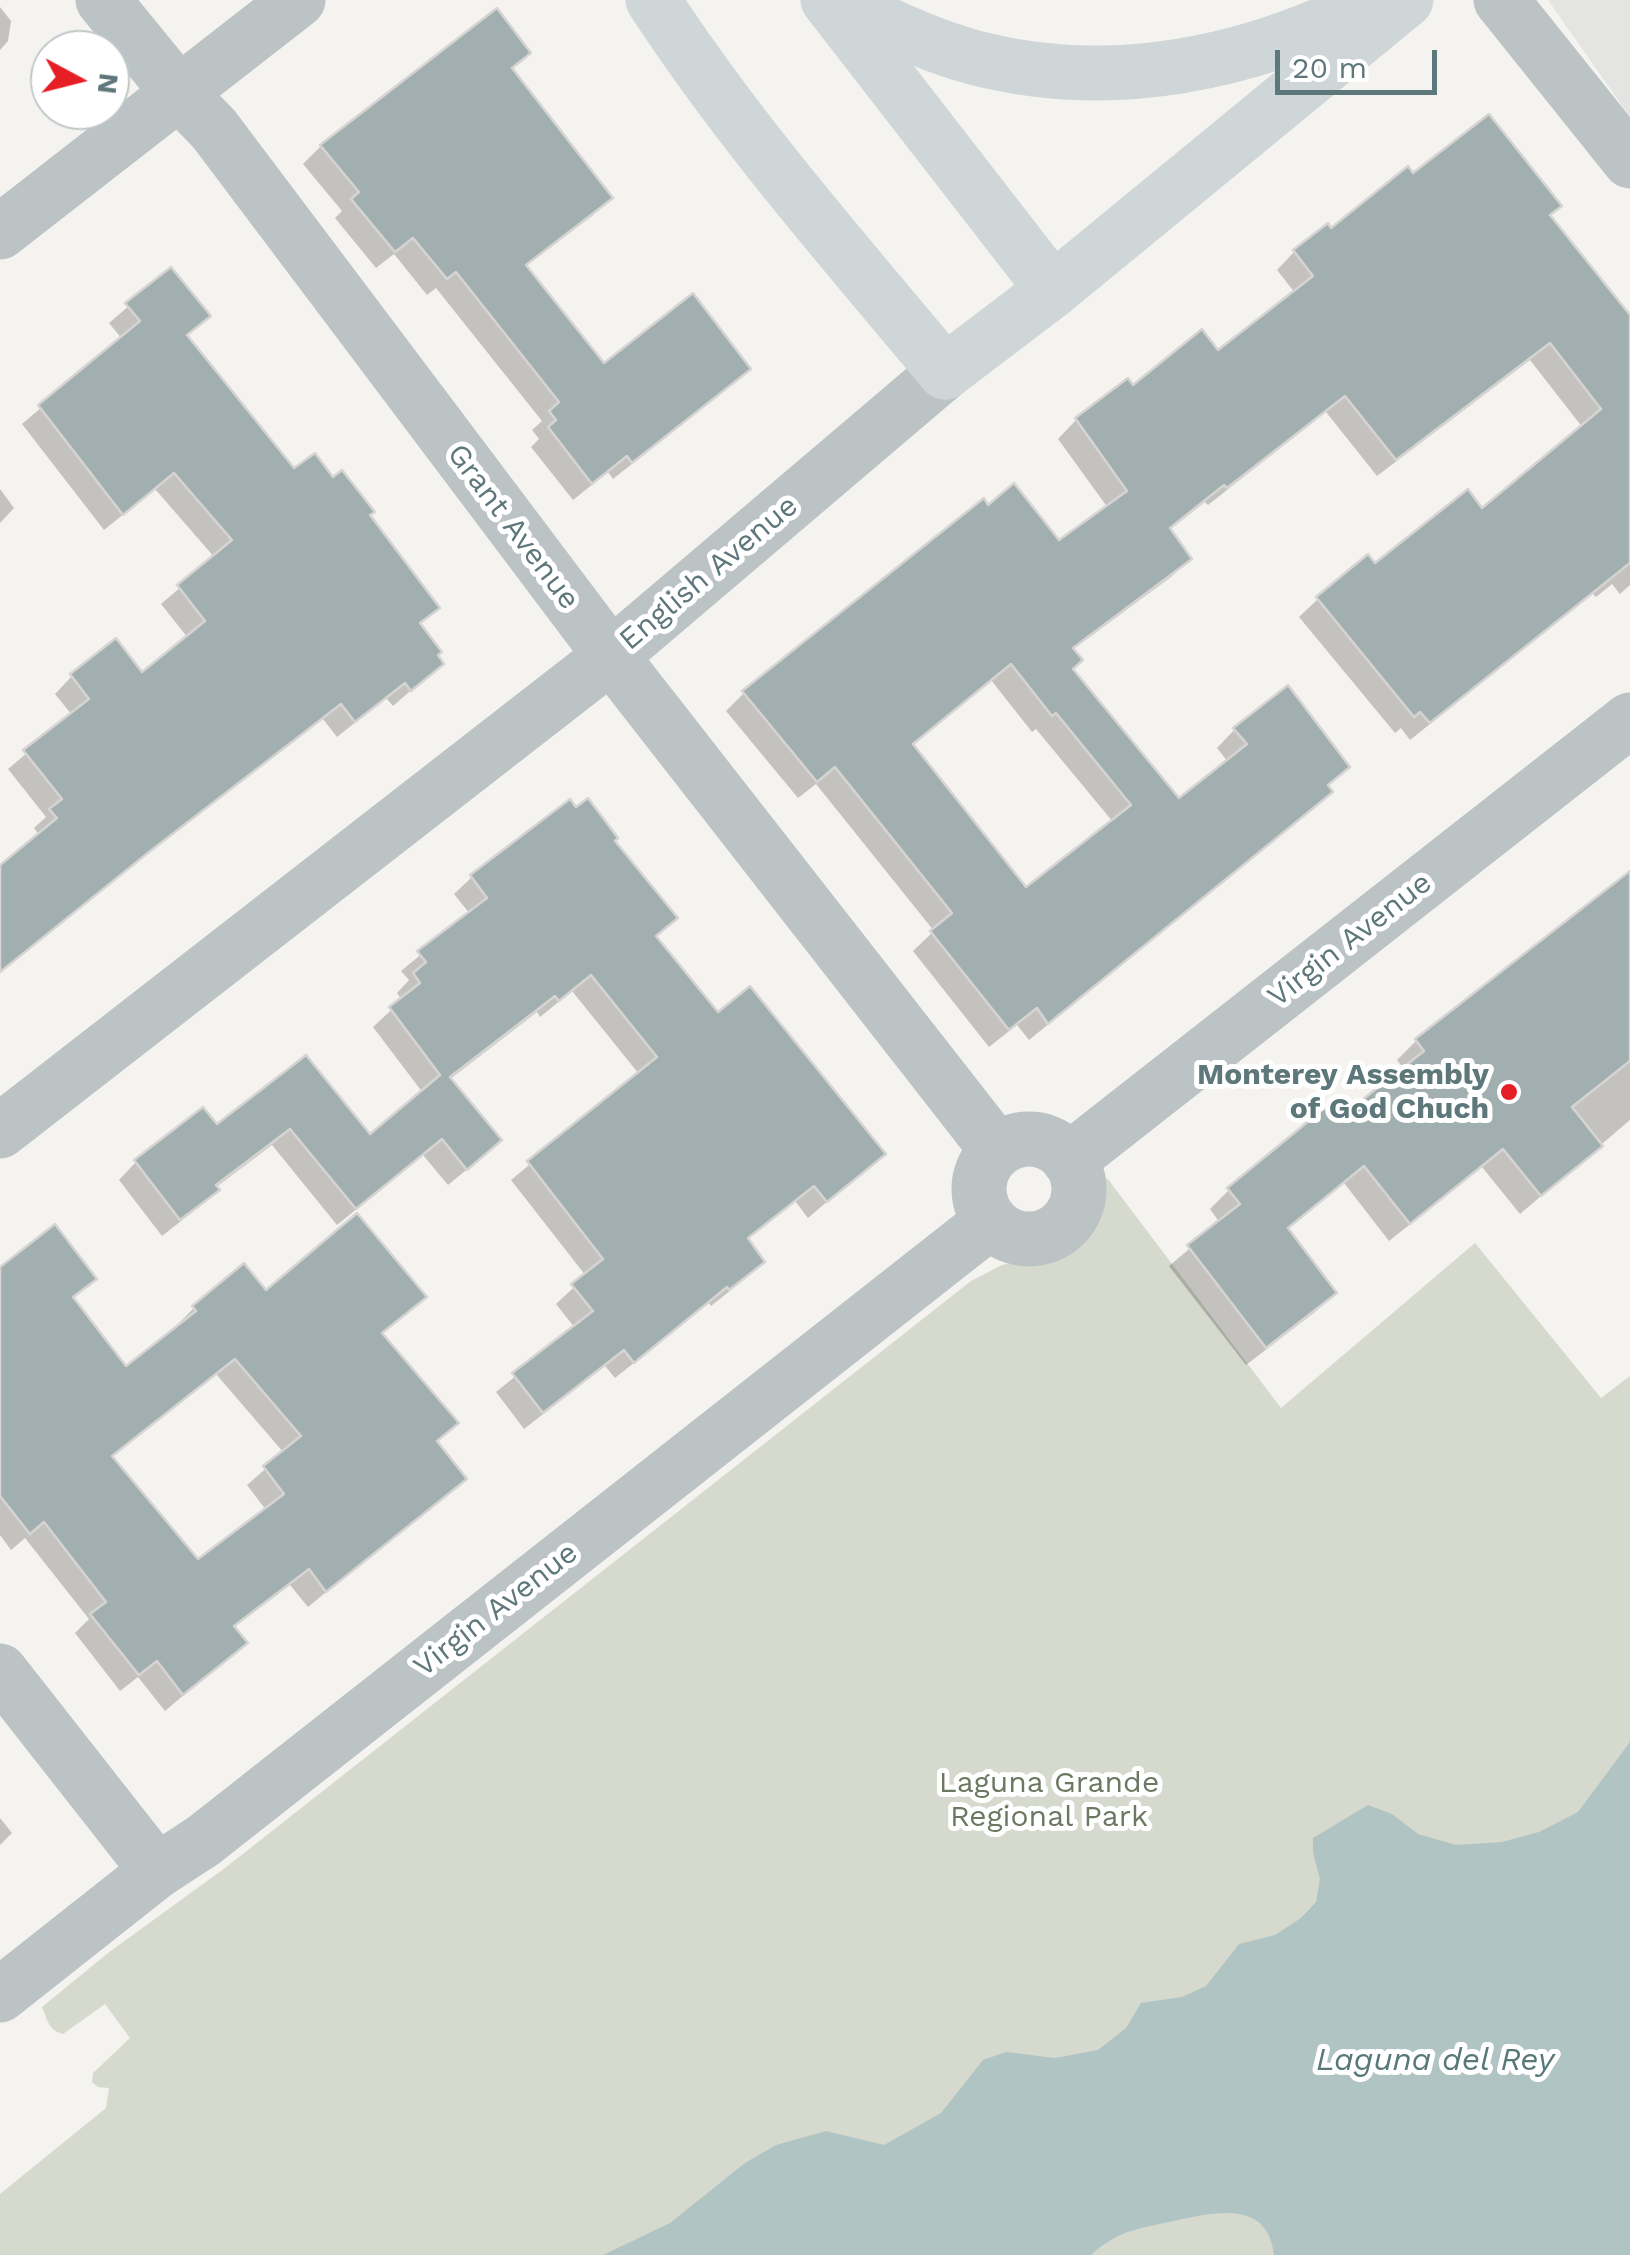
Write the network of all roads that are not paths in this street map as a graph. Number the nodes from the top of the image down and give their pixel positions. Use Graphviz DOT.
graph roads {
  1 [pos="103,0"];
  2 [pos="298,0"];
  3 [pos="653,0"];
  4 [pos="831,0"];
  5 [pos="1374,0"];
  6 [pos="1406,0"];
  7 [pos="1501,0"];
  8 [pos="178,92"];
  9 [pos="1630,161"];
  10 [pos="0,232"];
  11 [pos="1052,290"];
  12 [pos="945,372"];
  13 [pos="610,656"];
  14 [pos="1630,720"];
  15 [pos="0,1131"];
  16 [pos="996,1150"];
  17 [pos="1070,1160"];
  18 [pos="990,1222"];
  19 [pos="0,1671"];
  20 [pos="157,1871"];
  21 [pos="0,1995"];
  1 -- 8 [label="street, Grant Avenue"];
  2 -- 8 [label="street"];
  3 -- 12 [label="main road"];
  4 -- 5 [label="main road"];
  4 -- 11 [label="main road"];
  6 -- 11 [label="main road, English Avenue"];
  7 -- 9 [label="street"];
  8 -- 10 [label="street"];
  8 -- 13 [label="street, Grant Avenue"];
  11 -- 12 [label="main road, English Avenue"];
  12 -- 13 [label="street, English Avenue"];
  13 -- 15 [label="street, English Avenue"];
  13 -- 16 [label="street, Grant Avenue"];
  14 -- 17 [label="street, Virgin Avenue"];
  16 -- 17 [label="street"];
  16 -- 18 [label="street"];
  17 -- 18 [label="street"];
  18 -- 20 [label="street, Virgin Avenue"];
  19 -- 20 [label="street"];
  20 -- 21 [label="street, Virgin Avenue"];
}
